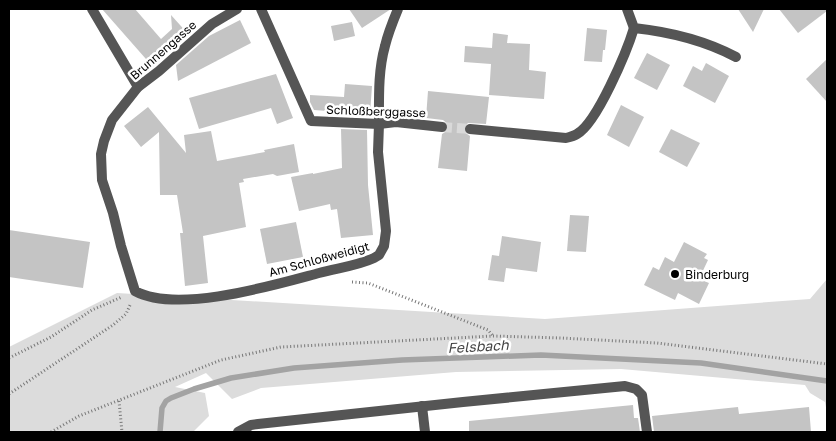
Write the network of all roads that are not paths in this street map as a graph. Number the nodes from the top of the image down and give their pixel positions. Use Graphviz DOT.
graph roads {
  1 [pos="92,9"];
  2 [pos="237,9"];
  3 [pos="261,9"];
  4 [pos="398,9"];
  5 [pos="627,9"];
  6 [pos="634,28"];
  7 [pos="736,57"];
  8 [pos="138,87"];
  9 [pos="379,124"];
  10 [pos="442,126"];
  11 [pos="470,129"];
  12 [pos="135,291"];
  13 [pos="422,406"];
  14 [pos="243,431"];
  15 [pos="425,432"];
  16 [pos="647,432"];
  1 -- 8 [label="street"];
  2 -- 8 [label="street, Brunnengasse"];
  3 -- 9 [label="street, Schloßberggasse"];
  4 -- 9 [label="street, Am Schloßweidigt"];
  5 -- 6 [label="street"];
  6 -- 7 [label="street"];
  6 -- 11 [label="street"];
  8 -- 12 [label="street, Brunnengasse"];
  9 -- 10 [label="street, Schloßberggasse"];
  9 -- 12 [label="street, Am Schloßweidigt"];
  13 -- 14 [label="street"];
  13 -- 15 [label="street"];
  13 -- 16 [label="street"];
}
